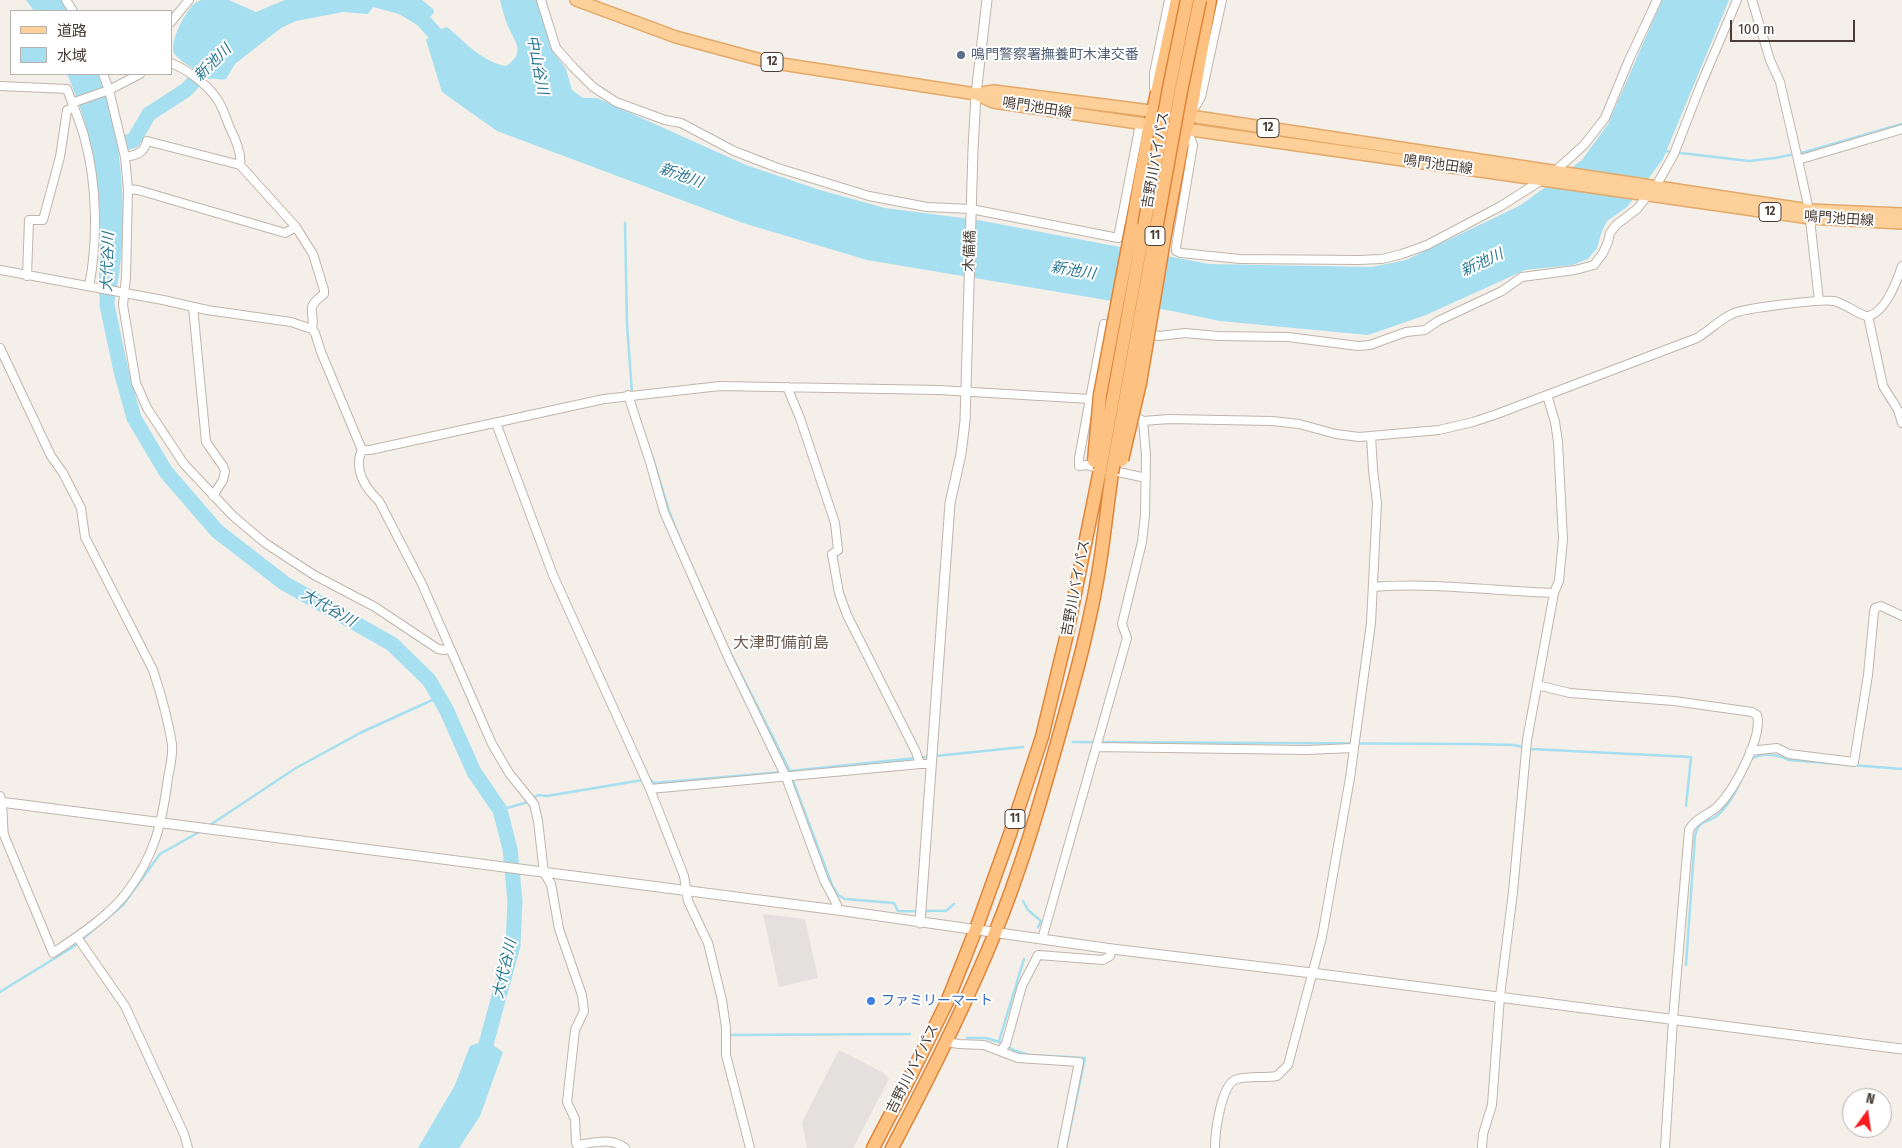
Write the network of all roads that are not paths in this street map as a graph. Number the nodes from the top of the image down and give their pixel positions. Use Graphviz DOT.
graph roads {
  1 [pos="188,0"];
  2 [pos="541,0"];
  3 [pos="576,0"];
  4 [pos="988,0"];
  5 [pos="1169,0"];
  6 [pos="1177,0"];
  7 [pos="1188,0"];
  8 [pos="1200,0"];
  9 [pos="1210,0"];
  10 [pos="1222,0"];
  11 [pos="1657,0"];
  12 [pos="1737,0"];
  13 [pos="1752,0"];
  14 [pos="172,21"];
  15 [pos="172,64"];
  16 [pos="103,75"];
  17 [pos="138,75"];
  18 [pos="0,86"];
  19 [pos="107,91"];
  20 [pos="976,94"];
  21 [pos="74,104"];
  22 [pos="1148,120"];
  23 [pos="1189,122"];
  24 [pos="1902,129"];
  25 [pos="124,153"];
  26 [pos="1798,160"];
  27 [pos="240,166"];
  28 [pos="1558,171"];
  29 [pos="1546,180"];
  30 [pos="128,189"];
  31 [pos="1648,189"];
  32 [pos="971,212"];
  33 [pos="1809,214"];
  34 [pos="1902,214"];
  35 [pos="1902,223"];
  36 [pos="296,227"];
  37 [pos="1902,266"];
  38 [pos="0,270"];
  39 [pos="27,276"];
  40 [pos="93,287"];
  41 [pos="121,292"];
  42 [pos="1819,301"];
  43 [pos="193,307"];
  44 [pos="1868,316"];
  45 [pos="312,329"];
  46 [pos="0,348"];
  47 [pos="787,387"];
  48 [pos="965,392"];
  49 [pos="628,395"];
  50 [pos="1547,396"];
  51 [pos="1090,398"];
  52 [pos="1900,410"];
  53 [pos="1143,421"];
  54 [pos="496,423"];
  55 [pos="1902,423"];
  56 [pos="1371,436"];
  57 [pos="362,450"];
  58 [pos="1106,472"];
  59 [pos="1146,478"];
  60 [pos="213,496"];
  61 [pos="1374,588"];
  62 [pos="1554,593"];
  63 [pos="1902,616"];
  64 [pos="449,649"];
  65 [pos="1537,685"];
  66 [pos="1096,747"];
  67 [pos="1354,748"];
  68 [pos="1750,752"];
  69 [pos="920,764"];
  70 [pos="931,764"];
  71 [pos="786,777"];
  72 [pos="650,789"];
  73 [pos="1,800"];
  74 [pos="162,823"];
  75 [pos="539,872"];
  76 [pos="685,890"];
  77 [pos="837,910"];
  78 [pos="920,922"];
  79 [pos="976,929"];
  80 [pos="996,933"];
  81 [pos="77,937"];
  82 [pos="1042,939"];
  83 [pos="1112,949"];
  84 [pos="1312,973"];
  85 [pos="1500,996"];
  86 [pos="1672,1019"];
  87 [pos="946,1042"];
  88 [pos="1003,1047"];
  89 [pos="1902,1049"];
  90 [pos="188,1148"];
  91 [pos="625,1148"];
  92 [pos="750,1148"];
  93 [pos="873,1148"];
  94 [pos="892,1148"];
  95 [pos="1062,1148"];
  96 [pos="1215,1148"];
  97 [pos="1482,1148"];
  98 [pos="1665,1148"];
  1 -- 14 [label="street"];
  2 -- 32 [label="street"];
  3 -- 20 [label="main road, 鳴門池田線 / 12"];
  4 -- 20 [label="street, 木備橋"];
  5 -- 22 [label="street"];
  6 -- 22 [label="highway"];
  7 -- 58 [label="highway, 吉野川バイパス / 11, bridge"];
  8 -- 58 [label="highway, 吉野川バイパス / 11, bridge"];
  9 -- 23 [label="highway"];
  10 -- 23 [label="street"];
  11 -- 28 [label="street"];
  12 -- 31 [label="street"];
  13 -- 26 [label="street"];
  15 -- 27 [label="street"];
  16 -- 19 [label="street"];
  17 -- 19 [label="street"];
  18 -- 21 [label="street"];
  19 -- 21 [label="street"];
  19 -- 25 [label="street"];
  20 -- 22 [label="main road, 鳴門池田線 / 12"];
  20 -- 22 [label="main road, 鳴門池田線 / 12"];
  20 -- 32 [label="street, 木備橋"];
  21 -- 39 [label="street"];
  21 -- 40 [label="street"];
  22 -- 23 [label="main road, 鳴門池田線 / 12"];
  22 -- 32 [label="street"];
  22 -- 58 [label="highway, 11, bridge"];
  23 -- 28 [label="main road, 鳴門池田線 / 12"];
  23 -- 29 [label="main road, 鳴門池田線 / 12"];
  23 -- 29 [label="street"];
  23 -- 58 [label="highway, bridge"];
  24 -- 26 [label="street"];
  25 -- 27 [label="street"];
  25 -- 30 [label="street"];
  26 -- 33 [label="street"];
  27 -- 36 [label="street"];
  28 -- 29 [label="street"];
  28 -- 31 [label="main road, 鳴門池田線 / 12"];
  29 -- 31 [label="main road, 鳴門池田線 / 12"];
  30 -- 36 [label="street"];
  30 -- 41 [label="street"];
  31 -- 33 [label="main road, 鳴門池田線 / 12"];
  31 -- 51 [label="street"];
  32 -- 48 [label="street, 木備橋"];
  33 -- 34 [label="main road, 鳴門池田線 / 12"];
  33 -- 35 [label="main road, 鳴門池田線 / 12"];
  33 -- 42 [label="street"];
  36 -- 45 [label="street"];
  37 -- 44 [label="street"];
  38 -- 39 [label="street"];
  39 -- 40 [label="street"];
  40 -- 41 [label="street"];
  41 -- 43 [label="street"];
  41 -- 60 [label="street"];
  42 -- 44 [label="street"];
  42 -- 50 [label="street"];
  43 -- 45 [label="street"];
  43 -- 60 [label="street"];
  44 -- 52 [label="street"];
  45 -- 57 [label="street"];
  46 -- 74 [label="street"];
  47 -- 48 [label="street"];
  47 -- 49 [label="street"];
  47 -- 69 [label="street"];
  48 -- 51 [label="street"];
  48 -- 70 [label="street, 木備橋"];
  49 -- 54 [label="street"];
  49 -- 71 [label="street"];
  50 -- 56 [label="street"];
  50 -- 62 [label="street"];
  51 -- 53 [label="street"];
  51 -- 59 [label="street"];
  52 -- 55 [label="street"];
  53 -- 56 [label="street"];
  53 -- 59 [label="street"];
  54 -- 57 [label="street"];
  54 -- 72 [label="street"];
  56 -- 61 [label="street"];
  57 -- 64 [label="street"];
  58 -- 79 [label="highway, 吉野川バイパス / 11"];
  58 -- 80 [label="highway, 吉野川バイパス / 11"];
  59 -- 66 [label="street"];
  60 -- 64 [label="street"];
  61 -- 62 [label="street"];
  61 -- 67 [label="street"];
  62 -- 65 [label="street"];
  63 -- 68 [label="street"];
  64 -- 75 [label="street"];
  65 -- 68 [label="street"];
  65 -- 85 [label="street"];
  66 -- 67 [label="street"];
  66 -- 82 [label="street"];
  67 -- 84 [label="street"];
  68 -- 86 [label="street"];
  69 -- 70 [label="street"];
  69 -- 71 [label="street"];
  70 -- 78 [label="street, 木備橋"];
  71 -- 72 [label="street"];
  71 -- 77 [label="street"];
  72 -- 76 [label="street"];
  73 -- 74 [label="street"];
  73 -- 81 [label="street"];
  74 -- 75 [label="street"];
  74 -- 81 [label="street"];
  75 -- 76 [label="street"];
  75 -- 91 [label="street"];
  76 -- 77 [label="street"];
  76 -- 92 [label="street"];
  77 -- 78 [label="street"];
  78 -- 79 [label="street"];
  79 -- 80 [label="street"];
  79 -- 93 [label="highway, 吉野川バイパス / 11"];
  80 -- 82 [label="street"];
  80 -- 87 [label="highway, 吉野川バイパス / 11"];
  81 -- 90 [label="street"];
  82 -- 83 [label="street"];
  83 -- 84 [label="street"];
  83 -- 88 [label="street"];
  84 -- 85 [label="street"];
  84 -- 96 [label="street"];
  85 -- 86 [label="street"];
  85 -- 97 [label="street"];
  86 -- 89 [label="street"];
  86 -- 98 [label="street"];
  87 -- 88 [label="street"];
  87 -- 94 [label="highway, 吉野川バイパス / 11"];
  88 -- 95 [label="street"];
}
